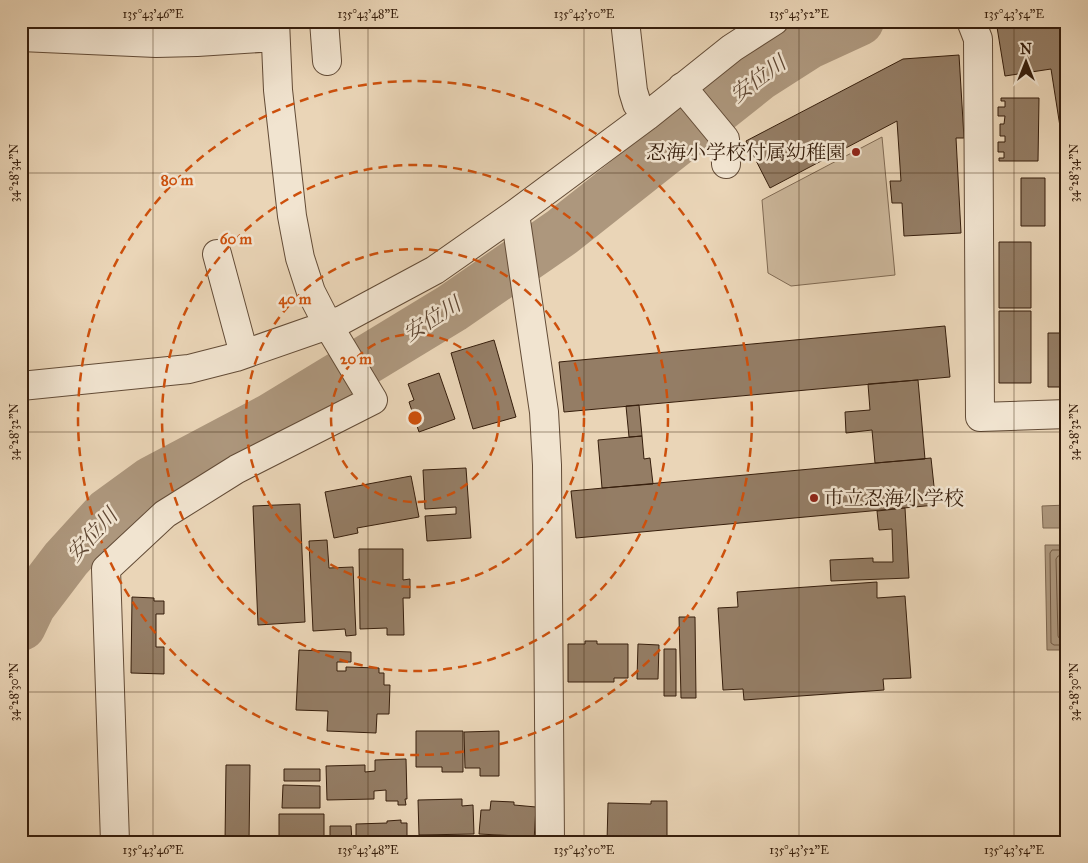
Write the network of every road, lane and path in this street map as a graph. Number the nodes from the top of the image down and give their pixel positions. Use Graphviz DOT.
graph roads {
  1 [pos="324,21"];
  2 [pos="624,21"];
  3 [pos="774,21"];
  4 [pos="971,21"];
  5 [pos="275,29"];
  6 [pos="21,37"];
  7 [pos="327,61"];
  8 [pos="686,92"];
  9 [pos="647,116"];
  10 [pos="726,164"];
  11 [pos="517,224"];
  12 [pos="217,254"];
  13 [pos="332,332"];
  14 [pos="244,354"];
  15 [pos="21,386"];
  16 [pos="1067,414"];
  17 [pos="115,842"];
  18 [pos="550,842"];
  1 -- 7 [label="street"];
  2 -- 9 [label="street"];
  3 -- 8 [label="street"];
  4 -- 16 [label="street"];
  5 -- 6 [label="street"];
  5 -- 13 [label="street"];
  8 -- 9 [label="street"];
  8 -- 10 [label="street"];
  9 -- 11 [label="street"];
  11 -- 13 [label="street"];
  11 -- 18 [label="street"];
  12 -- 14 [label="street"];
  13 -- 14 [label="street"];
  13 -- 17 [label="street"];
  14 -- 15 [label="street"];
}
